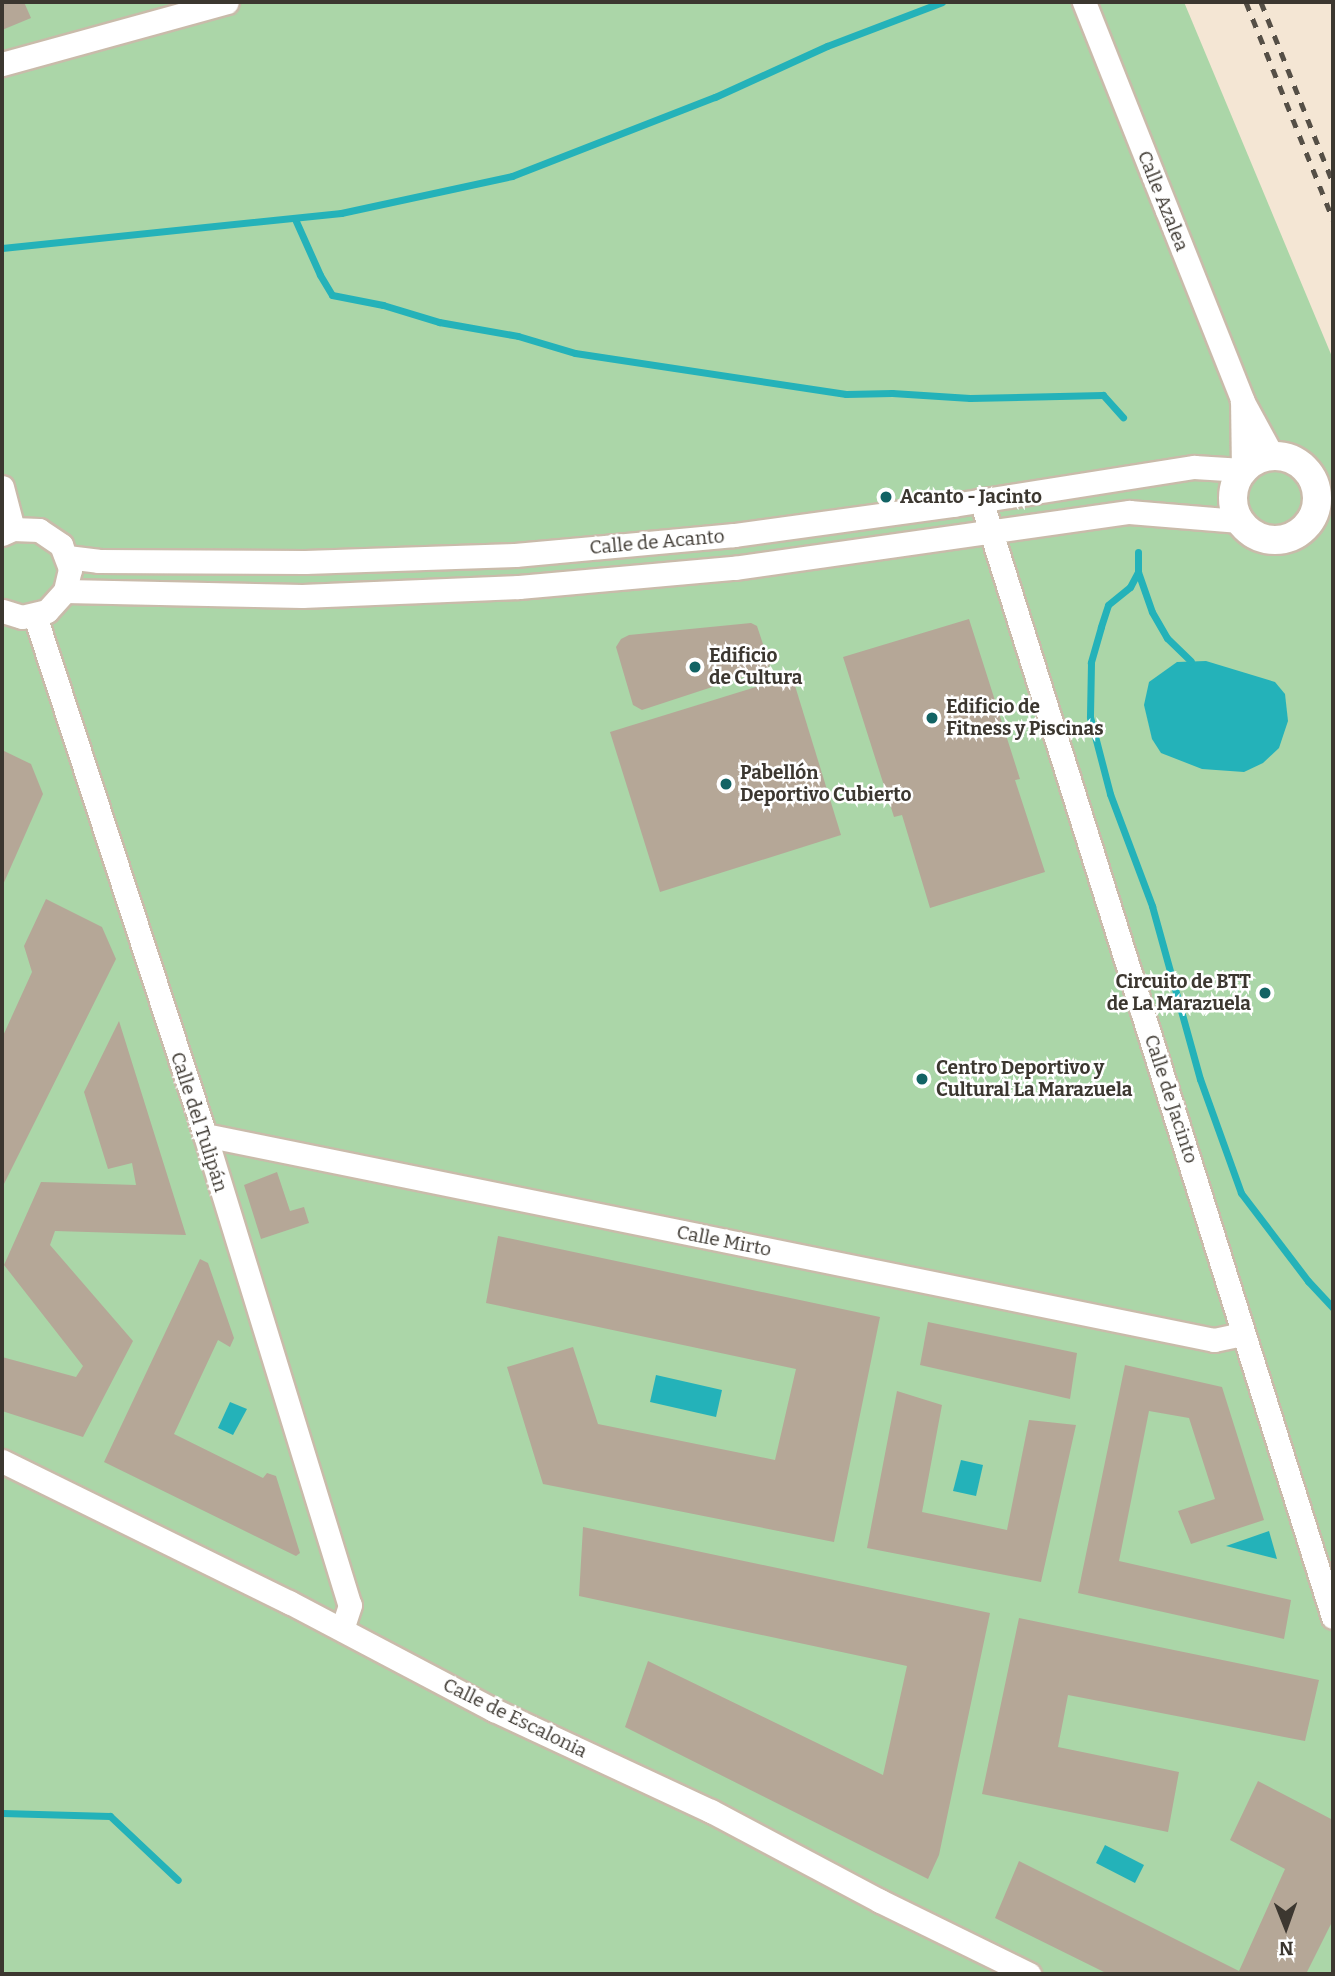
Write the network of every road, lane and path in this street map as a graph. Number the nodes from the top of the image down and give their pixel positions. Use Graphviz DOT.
graph roads {
  1 [pos="227,2"];
  2 [pos="1084,2"];
  3 [pos="2,64"];
  4 [pos="1242,400"];
  5 [pos="1272,455"];
  6 [pos="1321,468"];
  7 [pos="1243,470"];
  8 [pos="2,487"];
  9 [pos="981,500"];
  10 [pos="1325,502"];
  11 [pos="1239,521"];
  12 [pos="7,531"];
  13 [pos="989,532"];
  14 [pos="67,557"];
  15 [pos="65,592"];
  16 [pos="2,611"];
  17 [pos="35,616"];
  18 [pos="205,1135"];
  19 [pos="1243,1334"];
  20 [pos="2,1461"];
  21 [pos="1333,1617"];
  22 [pos="342,1629"];
  23 [pos="1029,1974"];
  1 -- 3 [label="street"];
  2 -- 4 [label="street, Calle Azalea"];
  4 -- 5 [label="street, Calle Azalea"];
  4 -- 7 [label="street, Calle Azalea"];
  5 -- 6 [label="street"];
  5 -- 7 [label="street"];
  6 -- 10 [label="street"];
  7 -- 9 [label="street, Calle de Acanto"];
  7 -- 11 [label="street"];
  8 -- 12 [label="street"];
  9 -- 13 [label="street, Calle de Jacinto"];
  9 -- 14 [label="street, Calle de Acanto"];
  10 -- 11 [label="street"];
  11 -- 13 [label="street, Calle de Acanto"];
  12 -- 14 [label="street"];
  13 -- 15 [label="street, Calle de Acanto"];
  13 -- 19 [label="street, Calle de Jacinto"];
  14 -- 15 [label="street"];
  15 -- 17 [label="street"];
  16 -- 17 [label="street"];
  17 -- 18 [label="street, Calle del Tulipán"];
  18 -- 19 [label="street, Calle Mirto"];
  18 -- 22 [label="street, Calle del Tulipán"];
  19 -- 21 [label="street, Calle de Jacinto"];
  20 -- 22 [label="street, Calle de Escalonia"];
  22 -- 23 [label="street, Calle de Escalonia"];
}
